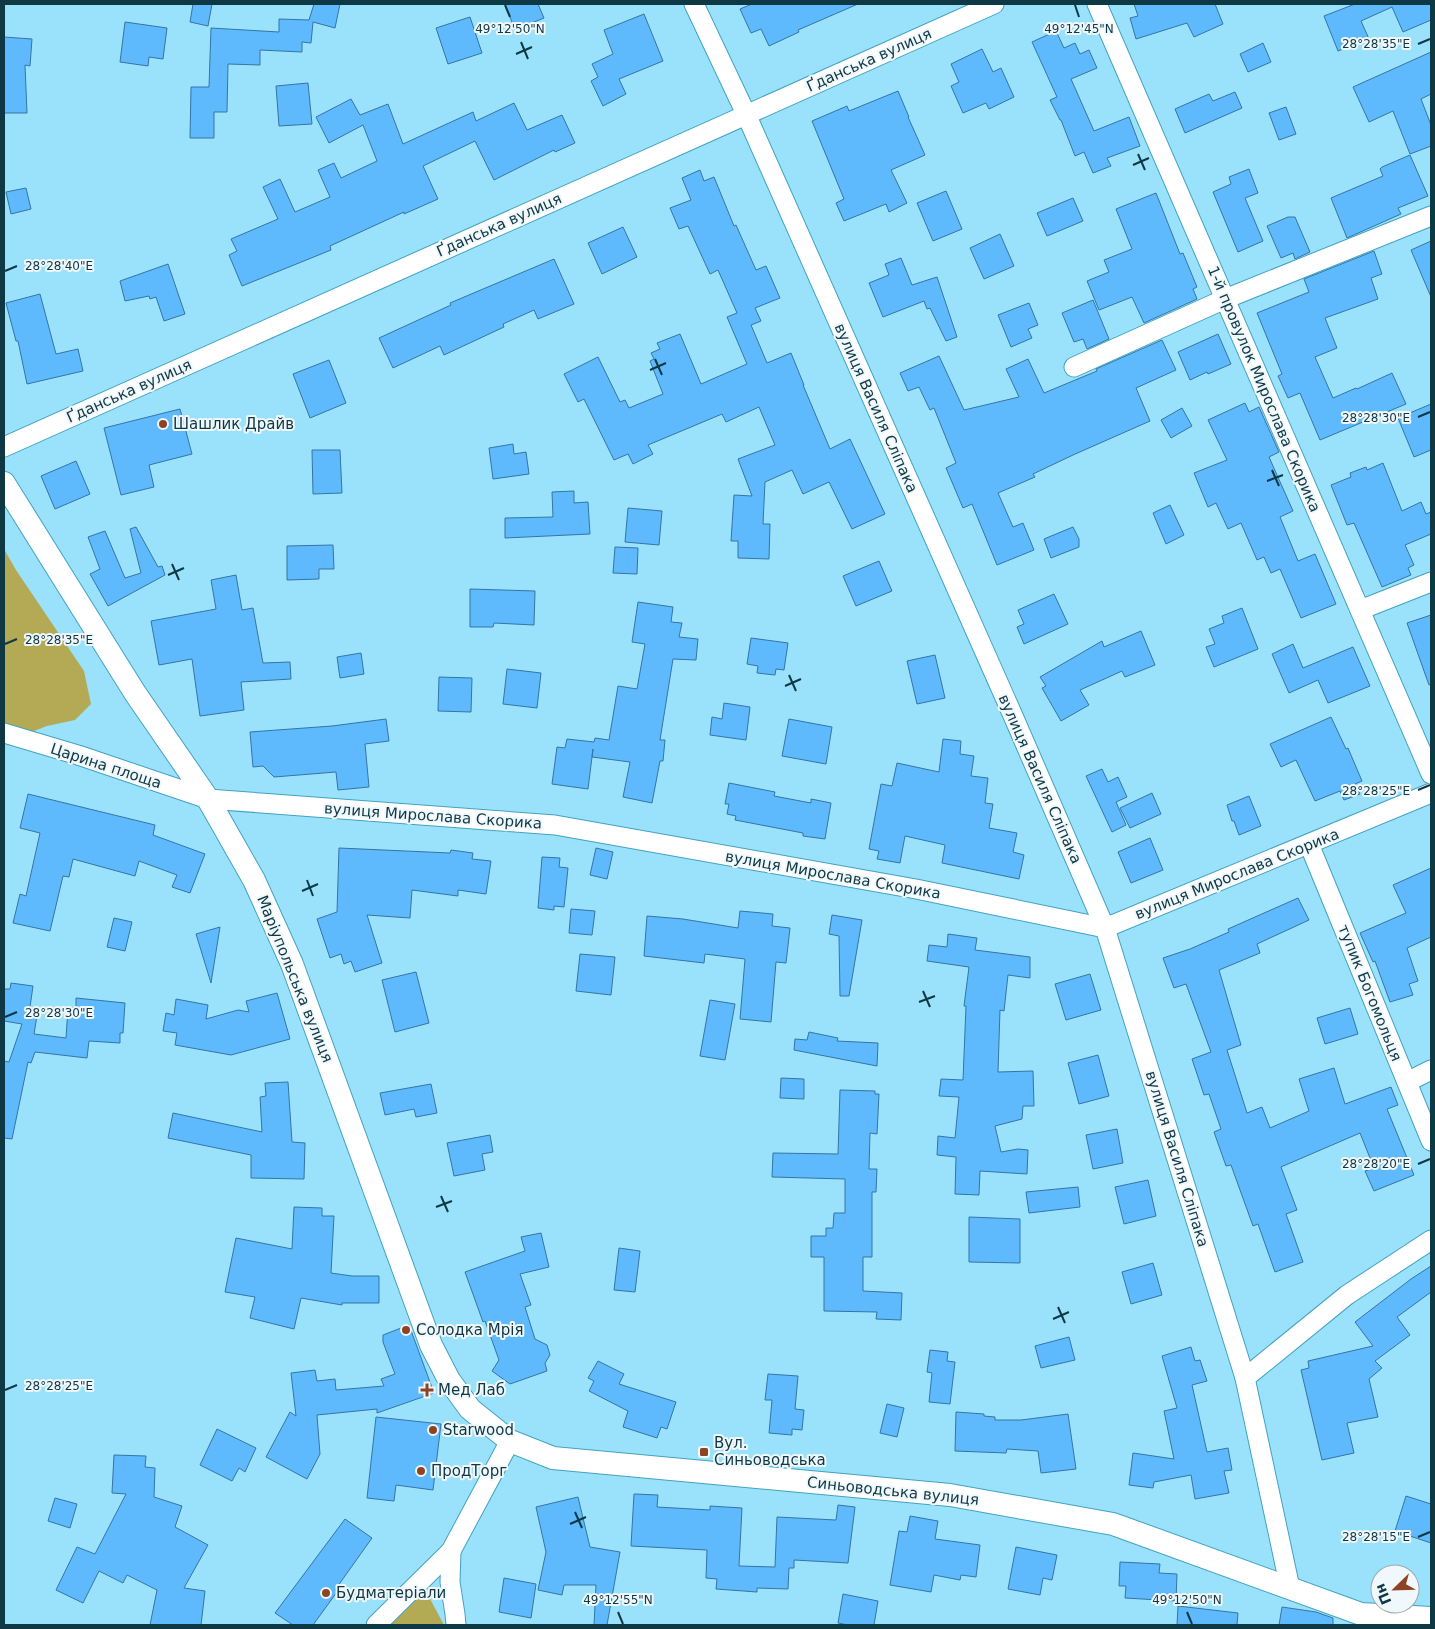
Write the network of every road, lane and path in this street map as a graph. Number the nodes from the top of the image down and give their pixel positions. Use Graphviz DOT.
graph roads {
  1 [pos="694,4"];
  2 [pos="994,4"];
  3 [pos="1097,4"];
  4 [pos="746,114"];
  5 [pos="1431,216"];
  6 [pos="1225,298"];
  7 [pos="1074,367"];
  8 [pos="4,447"];
  9 [pos="4,484"];
  10 [pos="1431,582"];
  11 [pos="1360,610"];
  12 [pos="4,733"];
  13 [pos="1431,774"];
  14 [pos="1431,793"];
  15 [pos="208,799"];
  16 [pos="1309,844"];
  17 [pos="1105,928"];
  18 [pos="1431,1070"];
  19 [pos="1407,1082"];
  20 [pos="1431,1141"];
  21 [pos="1431,1240"];
  22 [pos="1245,1378"];
  23 [pos="510,1441"];
  24 [pos="451,1551"];
  25 [pos="1290,1588"];
  26 [pos="1431,1618"];
  27 [pos="376,1625"];
  28 [pos="456,1625"];
  1 -- 4 [label="street, вулиця Василя Сліпака"];
  2 -- 4 [label="street, Ґданська вулиця"];
  3 -- 6 [label="street, 1-й провулок Мирослава Скорика"];
  4 -- 8 [label="street, Ґданська вулиця"];
  4 -- 17 [label="street, вулиця Василя Сліпака"];
  5 -- 6 [label="street"];
  6 -- 7 [label="street"];
  6 -- 11 [label="street, 1-й провулок Мирослава Скорика"];
  9 -- 15 [label="street, Маріупольська вулиця"];
  10 -- 11 [label="street"];
  11 -- 13 [label="street, 1-й провулок Мирослава Скорика"];
  12 -- 15 [label="street, Царина площа"];
  14 -- 16 [label="street, вулиця Мирослава Скорика"];
  15 -- 17 [label="street, вулиця Мирослава Скорика"];
  15 -- 23 [label="street, Маріупольська вулиця"];
  16 -- 17 [label="street, вулиця Мирослава Скорика"];
  16 -- 19 [label="street, тупик Богомольця"];
  17 -- 22 [label="street, вулиця Василя Сліпака"];
  18 -- 19 [label="street"];
  19 -- 20 [label="street, тупик Богомольця"];
  21 -- 22 [label="street"];
  22 -- 25 [label="street, вулиця Василя Сліпака"];
  23 -- 24 [label="street"];
  23 -- 25 [label="street, Синьоводська вулиця"];
  24 -- 27 [label="street"];
  24 -- 28 [label="street"];
  25 -- 26 [label="street, Синьоводська вулиця"];
}
